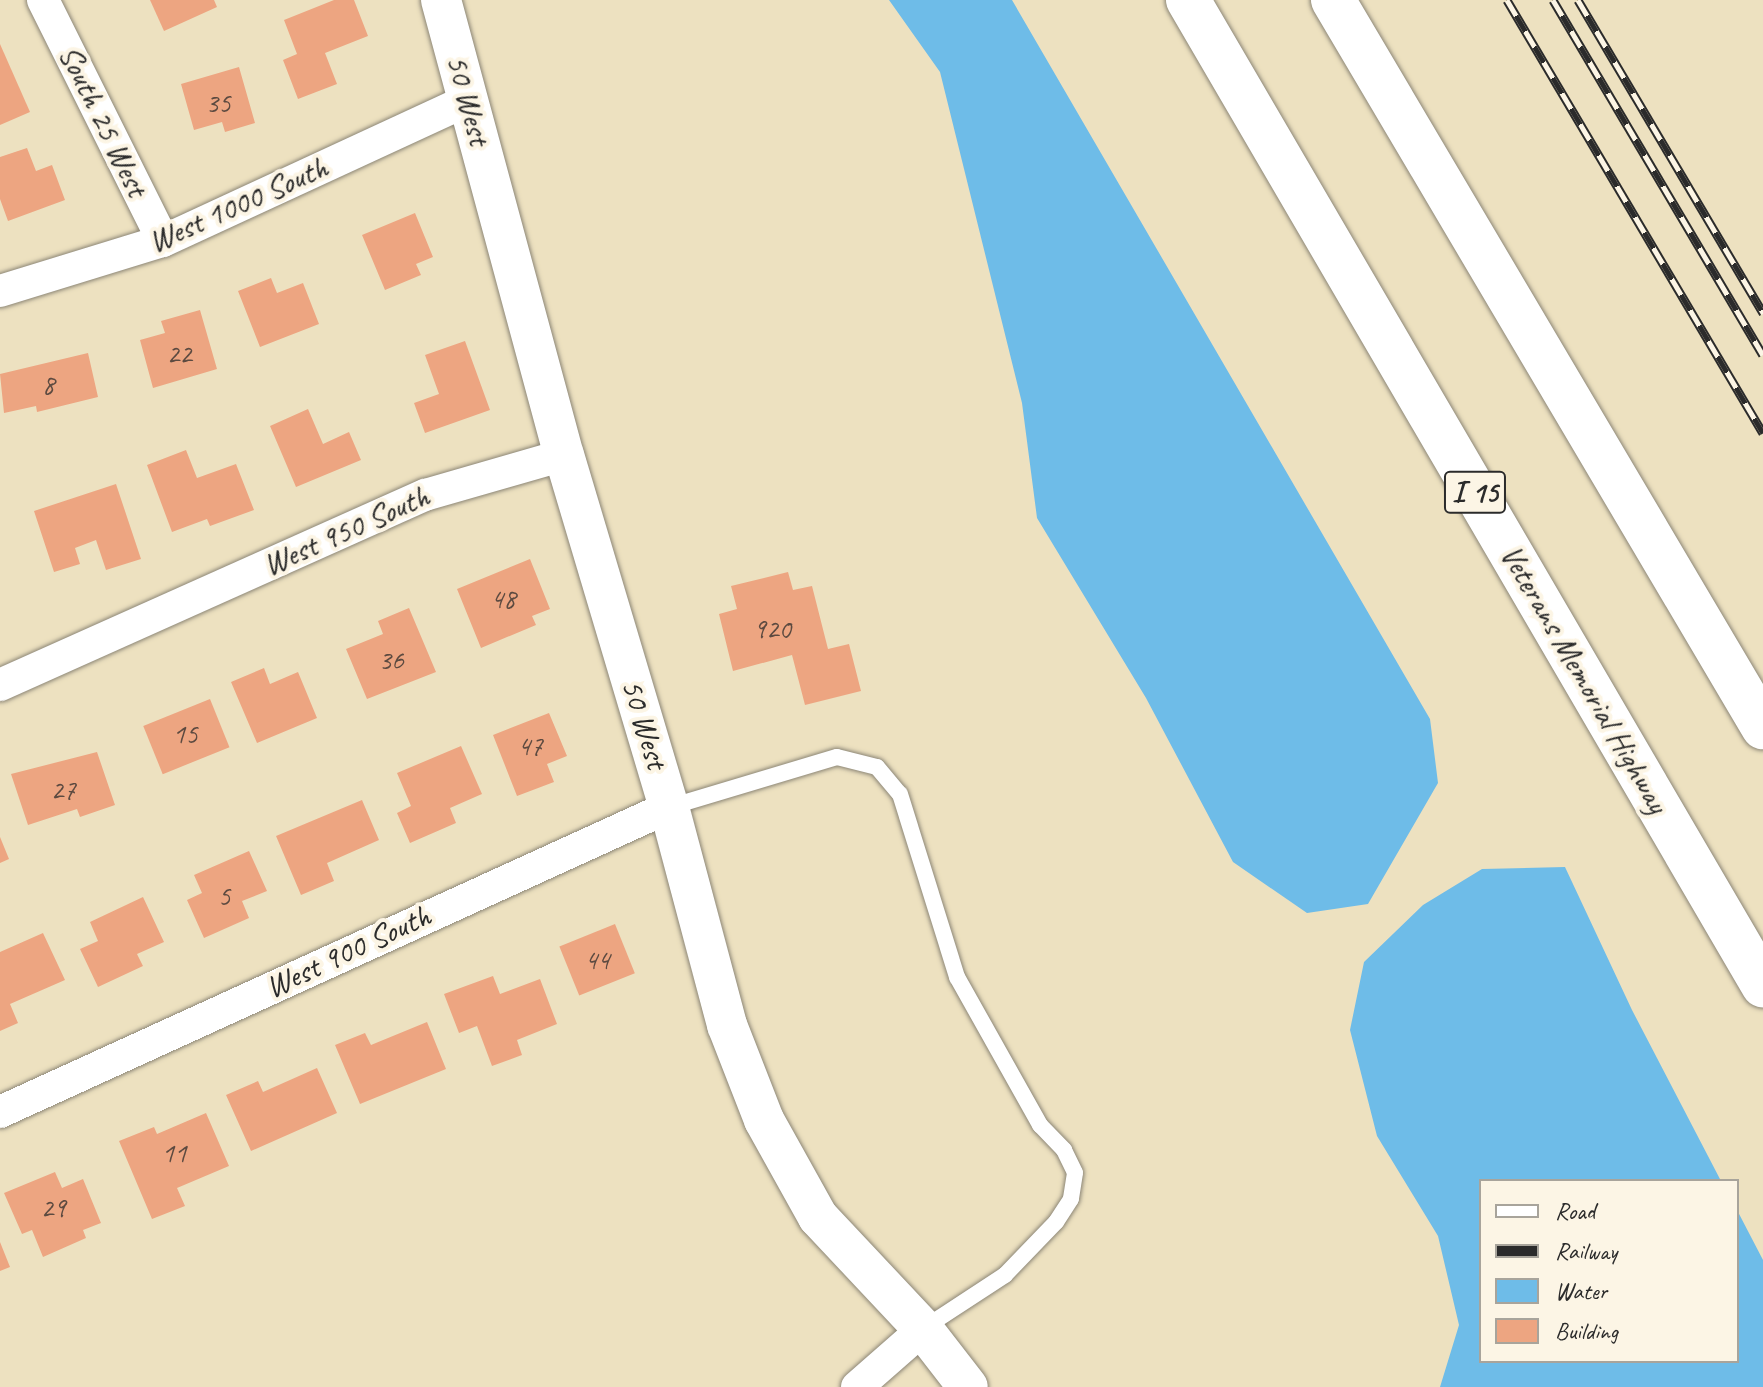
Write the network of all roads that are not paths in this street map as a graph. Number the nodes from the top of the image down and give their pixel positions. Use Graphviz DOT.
graph roads {
  1 [pos="43,0"];
  2 [pos="441,0"];
  3 [pos="1188,0"];
  4 [pos="1333,0"];
  5 [pos="468,100"];
  6 [pos="163,241"];
  7 [pos="0,291"];
  8 [pos="564,455"];
  9 [pos="0,685"];
  10 [pos="1763,727"];
  11 [pos="669,807"];
  12 [pos="1763,985"];
  13 [pos="14,1105"];
  14 [pos="923,1329"];
  15 [pos="857,1387"];
  16 [pos="968,1387"];
  1 -- 6 [label="street, South 25 West"];
  2 -- 5 [label="street, 50 West"];
  3 -- 12 [label="highway, Veterans Memorial Highway / I 15"];
  4 -- 10 [label="highway"];
  5 -- 6 [label="street, West 1000 South"];
  5 -- 8 [label="street, 50 West"];
  6 -- 7 [label="street, West 1000 South"];
  8 -- 9 [label="street, West 950 South"];
  8 -- 11 [label="street, 50 West"];
  11 -- 13 [label="street, West 900 South"];
  11 -- 14 [label="street, 50 West"];
  11 -- 14 [label="lane"];
  14 -- 15 [label="street"];
  14 -- 16 [label="street, 50 West"];
}
